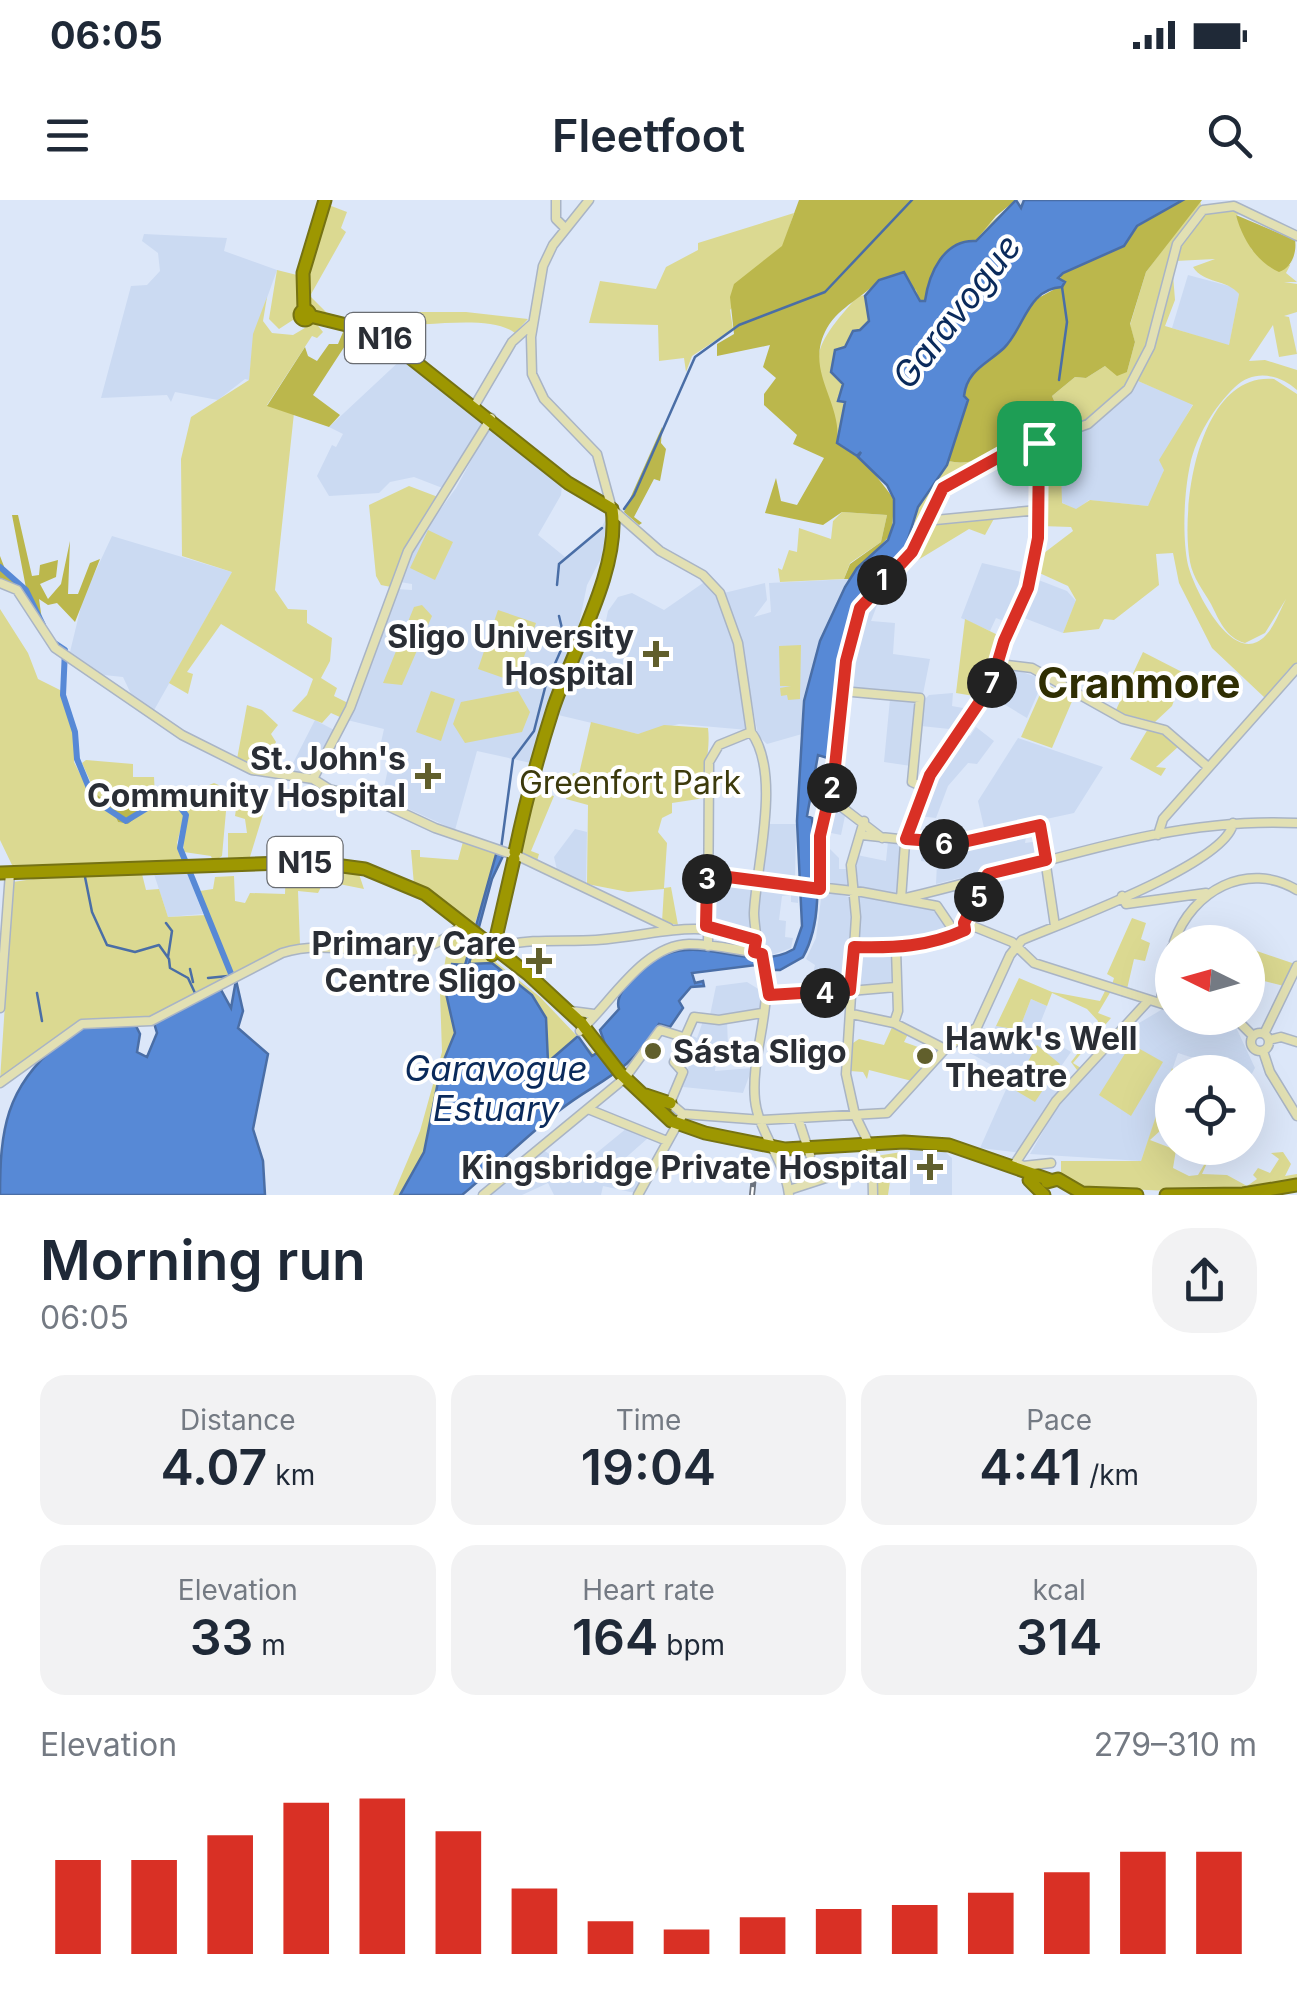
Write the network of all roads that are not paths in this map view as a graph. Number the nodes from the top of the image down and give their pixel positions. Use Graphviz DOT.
graph roads {
  1 [pos="326,200"];
  2 [pos="556,200"];
  3 [pos="589,200"];
  4 [pos="565,228"];
  5 [pos="1297,236"];
  6 [pos="532,330"];
  7 [pos="476,406"];
  8 [pos="491,418"];
  9 [pos="1039,443"];
  10 [pos="1038,510"];
  11 [pos="615,520"];
  12 [pos="925,521"];
  13 [pos="0,583"];
  14 [pos="999,664"];
  15 [pos="1295,675"];
  16 [pos="841,691"];
  17 [pos="752,732"];
  18 [pos="1208,767"];
  19 [pos="314,778"];
  20 [pos="923,786"];
  21 [pos="830,798"];
  22 [pos="864,822"];
  23 [pos="1233,823"];
  24 [pos="1297,824"];
  25 [pos="1158,834"];
  26 [pos="862,835"];
  27 [pos="882,838"];
  28 [pos="906,839"];
  29 [pos="509,853"];
  30 [pos="1046,860"];
  31 [pos="5,873"];
  32 [pos="709,874"];
  33 [pos="988,874"];
  34 [pos="756,880"];
  35 [pos="820,886"];
  36 [pos="1297,890"];
  37 [pos="854,892"];
  38 [pos="1208,893"];
  39 [pos="1122,896"];
  40 [pos="900,899"];
  41 [pos="916,899"];
  42 [pos="458,925"];
  43 [pos="1182,925"];
  44 [pos="706,926"];
  45 [pos="1055,926"];
  46 [pos="669,928"];
  47 [pos="961,932"];
  48 [pos="756,940"];
  49 [pos="704,944"];
  50 [pos="855,944"];
  51 [pos="500,946"];
  52 [pos="896,949"];
  53 [pos="1013,950"];
  54 [pos="758,954"];
  55 [pos="1297,966"];
  56 [pos="896,987"];
  57 [pos="850,990"];
  58 [pos="767,993"];
  59 [pos="1149,1000"];
  60 [pos="1155,1002"];
  61 [pos="0,1008"];
  62 [pos="566,1010"];
  63 [pos="598,1013"];
  64 [pos="762,1013"];
  65 [pos="852,1014"];
  66 [pos="894,1023"];
  67 [pos="580,1027"];
  68 [pos="1253,1036"];
  69 [pos="682,1037"];
  70 [pos="1267,1037"];
  71 [pos="1297,1042"];
  72 [pos="598,1047"];
  73 [pos="945,1049"];
  74 [pos="1263,1051"];
  75 [pos="621,1076"];
  76 [pos="0,1083"];
  77 [pos="638,1091"];
  78 [pos="670,1103"];
  79 [pos="588,1109"];
  80 [pos="854,1115"];
  81 [pos="1297,1116"];
  82 [pos="798,1118"];
  83 [pos="680,1120"];
  84 [pos="762,1120"];
  85 [pos="666,1142"];
  86 [pos="794,1152"];
  87 [pos="872,1155"];
  88 [pos="1057,1179"];
  89 [pos="1297,1185"];
  90 [pos="789,1192"];
  91 [pos="483,1195"];
  92 [pos="638,1195"];
  93 [pos="873,1195"];
  94 [pos="1044,1195"];
  95 [pos="1137,1195"];
  96 [pos="1166,1195"];
  1 -- 7 [label="highway, N16"];
  2 -- 4 [label="street"];
  3 -- 4 [label="street"];
  4 -- 6 [label="street"];
  5 -- 9 [label="street"];
  6 -- 7 [label="street"];
  6 -- 11 [label="street"];
  7 -- 8 [label="highway, N16"];
  8 -- 11 [label="highway, N16"];
  8 -- 19 [label="street"];
  9 -- 10 [label="street"];
  9 -- 12 [label="street"];
  10 -- 12 [label="street"];
  10 -- 14 [label="street"];
  11 -- 17 [label="street"];
  11 -- 29 [label="highway"];
  12 -- 16 [label="street"];
  13 -- 19 [label="street"];
  14 -- 18 [label="street"];
  14 -- 20 [label="street"];
  15 -- 18 [label="street"];
  16 -- 20 [label="street"];
  16 -- 21 [label="street"];
  17 -- 32 [label="street"];
  17 -- 34 [label="street"];
  18 -- 25 [label="street"];
  19 -- 29 [label="street"];
  20 -- 28 [label="street"];
  21 -- 22 [label="street"];
  21 -- 35 [label="street"];
  22 -- 26 [label="street"];
  22 -- 27 [label="street"];
  23 -- 24 [label="street"];
  23 -- 25 [label="street"];
  23 -- 39 [label="street"];
  25 -- 30 [label="street"];
  26 -- 27 [label="street"];
  26 -- 37 [label="street"];
  27 -- 28 [label="street"];
  28 -- 30 [label="street"];
  28 -- 40 [label="street"];
  29 -- 46 [label="street"];
  29 -- 51 [label="highway"];
  30 -- 33 [label="street"];
  30 -- 45 [label="street"];
  31 -- 42 [label="highway, N15"];
  31 -- 61 [label="street"];
  32 -- 34 [label="street"];
  32 -- 44 [label="street"];
  33 -- 41 [label="street"];
  33 -- 47 [label="street"];
  34 -- 35 [label="street"];
  34 -- 48 [label="street"];
  35 -- 37 [label="street"];
  36 -- 38 [label="street"];
  37 -- 40 [label="street"];
  37 -- 50 [label="street"];
  38 -- 39 [label="street"];
  38 -- 43 [label="street"];
  39 -- 45 [label="street"];
  40 -- 41 [label="street"];
  41 -- 47 [label="street"];
  42 -- 51 [label="highway, N15"];
  42 -- 51 [label="highway, N15"];
  42 -- 76 [label="street"];
  44 -- 46 [label="street"];
  44 -- 48 [label="street"];
  44 -- 49 [label="street"];
  45 -- 53 [label="street"];
  46 -- 51 [label="street"];
  47 -- 52 [label="street"];
  47 -- 53 [label="street"];
  48 -- 54 [label="street"];
  49 -- 54 [label="street"];
  49 -- 63 [label="street"];
  50 -- 52 [label="street"];
  50 -- 57 [label="street"];
  51 -- 62 [label="highway"];
  51 -- 67 [label="highway"];
  52 -- 56 [label="street"];
  53 -- 59 [label="street"];
  53 -- 73 [label="street"];
  54 -- 58 [label="street"];
  55 -- 70 [label="street"];
  56 -- 57 [label="street"];
  56 -- 66 [label="street"];
  57 -- 58 [label="street"];
  57 -- 65 [label="street"];
  58 -- 64 [label="street"];
  59 -- 60 [label="street"];
  59 -- 88 [label="street"];
  62 -- 63 [label="street"];
  62 -- 67 [label="highway"];
  63 -- 67 [label="street"];
  63 -- 72 [label="street"];
  64 -- 69 [label="street"];
  64 -- 84 [label="street"];
  65 -- 66 [label="street"];
  65 -- 80 [label="street"];
  66 -- 73 [label="street"];
  67 -- 72 [label="highway"];
  68 -- 70 [label="street"];
  68 -- 74 [label="street"];
  69 -- 75 [label="street"];
  69 -- 78 [label="street"];
  70 -- 71 [label="street"];
  70 -- 74 [label="street"];
  72 -- 75 [label="highway"];
  73 -- 80 [label="street"];
  74 -- 81 [label="street"];
  75 -- 77 [label="highway"];
  75 -- 79 [label="street"];
  75 -- 83 [label="highway"];
  77 -- 78 [label="highway"];
  77 -- 83 [label="highway"];
  78 -- 83 [label="street"];
  79 -- 85 [label="street"];
  79 -- 91 [label="street"];
  80 -- 82 [label="street"];
  80 -- 87 [label="street"];
  82 -- 84 [label="street"];
  82 -- 86 [label="street"];
  83 -- 84 [label="street"];
  83 -- 85 [label="street"];
  83 -- 86 [label="highway"];
  84 -- 86 [label="street"];
  85 -- 92 [label="street"];
  86 -- 87 [label="highway"];
  86 -- 90 [label="street"];
  87 -- 88 [label="highway"];
  87 -- 90 [label="street"];
  87 -- 93 [label="street"];
  87 -- 94 [label="highway"];
  88 -- 94 [label="highway"];
  88 -- 95 [label="highway"];
  89 -- 96 [label="highway"];
}
